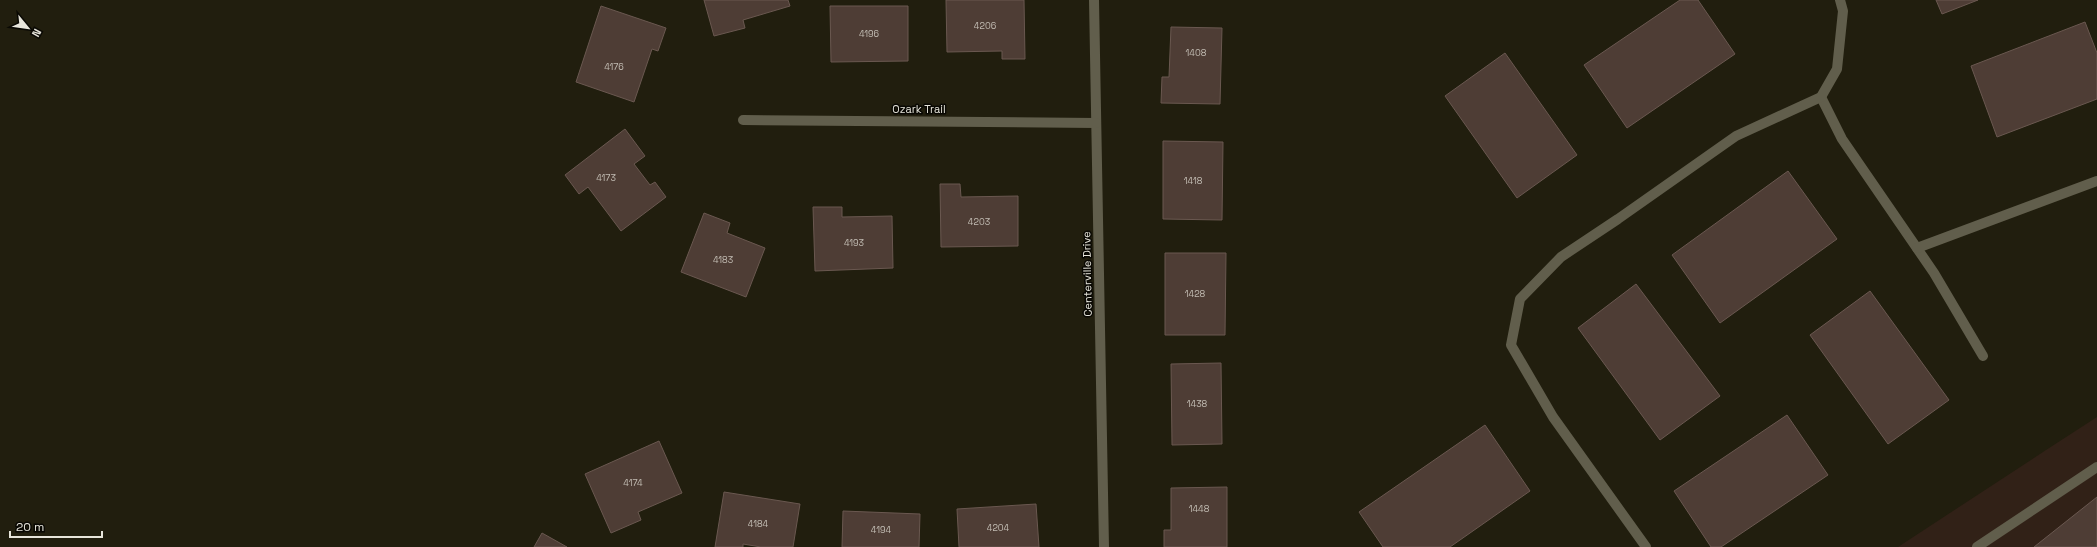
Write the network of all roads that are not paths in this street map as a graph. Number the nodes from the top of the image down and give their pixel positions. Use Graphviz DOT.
graph roads {
  1 [pos="1094,0"];
  2 [pos="1840,0"];
  3 [pos="1821,97"];
  4 [pos="743,120"];
  5 [pos="1096,123"];
  6 [pos="2097,180"];
  7 [pos="1917,248"];
  8 [pos="1983,356"];
  9 [pos="2097,467"];
  10 [pos="1104,547"];
  11 [pos="1646,547"];
  12 [pos="1977,547"];
  1 -- 5 [label="street, Centerville Drive"];
  2 -- 3 [label="street"];
  3 -- 7 [label="street"];
  3 -- 11 [label="street"];
  4 -- 5 [label="street, Ozark Trail"];
  5 -- 10 [label="street, Centerville Drive"];
  6 -- 7 [label="street"];
  7 -- 8 [label="street"];
  9 -- 12 [label="street"];
}
